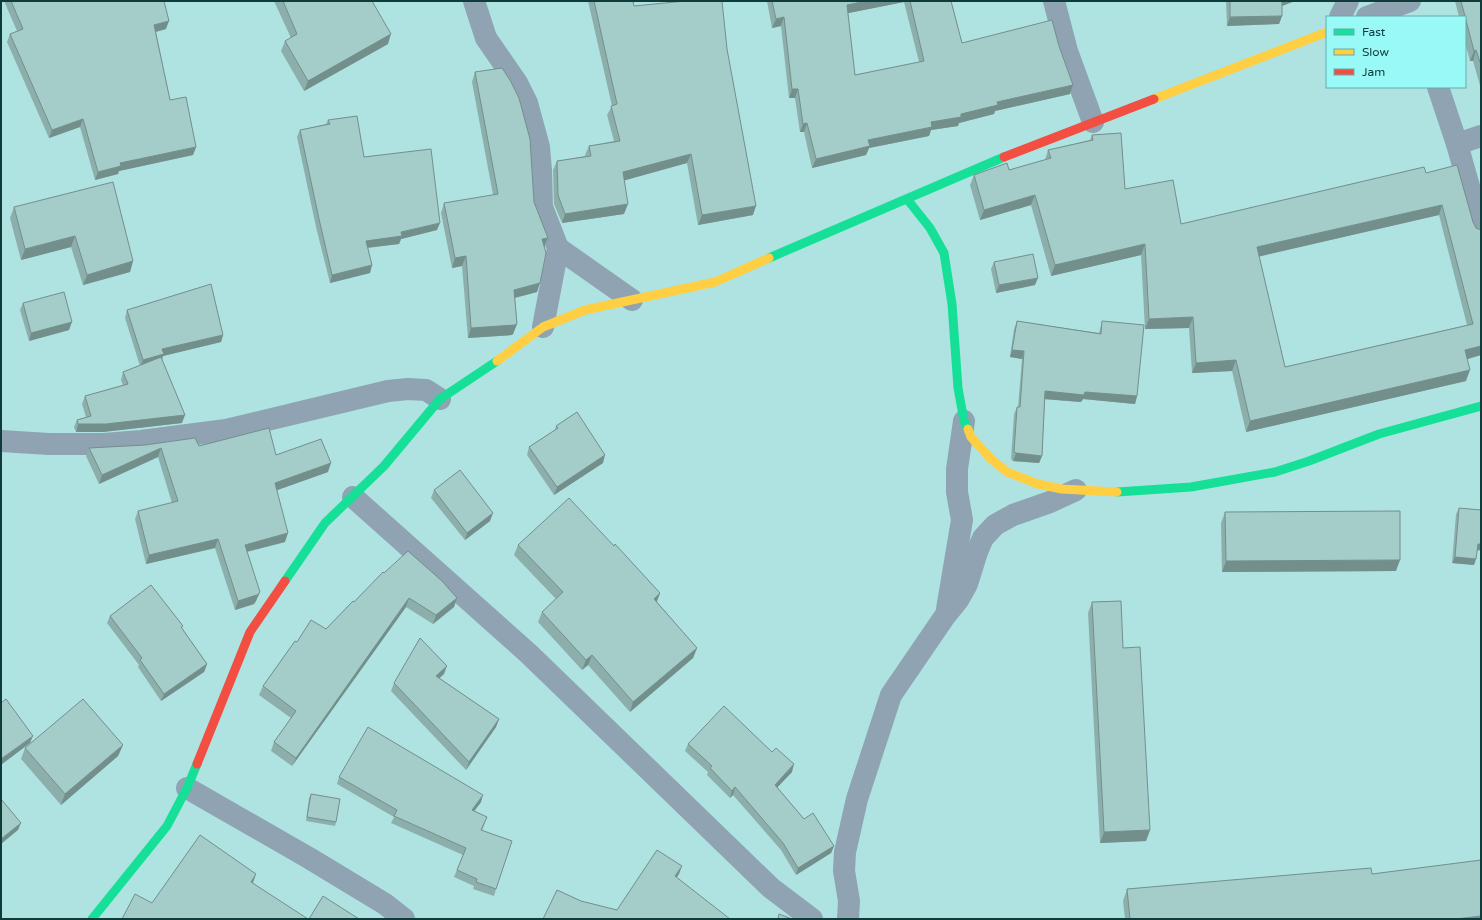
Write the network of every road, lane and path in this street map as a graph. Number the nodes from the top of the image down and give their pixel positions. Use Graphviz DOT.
graph roads {
  1 [pos="474,1"];
  2 [pos="1054,1"];
  3 [pos="1348,1"];
  4 [pos="1410,1"];
  5 [pos="1340,16"];
  6 [pos="1370,16"];
  7 [pos="1415,16"];
  8 [pos="1326,32"];
  9 [pos="1438,88"];
  10 [pos="1093,122"];
  11 [pos="1481,136"];
  12 [pos="1457,144"];
  13 [pos="906,199"];
  14 [pos="1481,229"];
  15 [pos="558,248"];
  16 [pos="632,300"];
  17 [pos="543,327"];
  18 [pos="440,399"];
  19 [pos="1481,406"];
  20 [pos="964,421"];
  21 [pos="1,440"];
  22 [pos="1076,490"];
  23 [pos="352,497"];
  24 [pos="945,616"];
  25 [pos="187,788"];
  26 [pos="849,910"];
  27 [pos="92,919"];
  28 [pos="404,919"];
  29 [pos="812,919"];
  30 [pos="863,919"];
  1 -- 15 [label="street"];
  2 -- 10 [label="street"];
  3 -- 5 [label="street"];
  4 -- 6 [label="street"];
  4 -- 7 [label="street"];
  8 -- 10 [label="street"];
  9 -- 12 [label="street"];
  10 -- 13 [label="street"];
  11 -- 12 [label="street"];
  12 -- 14 [label="street"];
  13 -- 16 [label="street"];
  13 -- 20 [label="street"];
  15 -- 16 [label="street"];
  15 -- 17 [label="street"];
  16 -- 17 [label="street"];
  17 -- 18 [label="street"];
  18 -- 21 [label="street"];
  18 -- 23 [label="street"];
  19 -- 22 [label="street"];
  20 -- 22 [label="street"];
  20 -- 24 [label="street"];
  22 -- 24 [label="street"];
  23 -- 25 [label="street"];
  23 -- 29 [label="street"];
  24 -- 26 [label="street"];
  25 -- 27 [label="street"];
  25 -- 28 [label="street"];
  26 -- 30 [label="street"];
}
